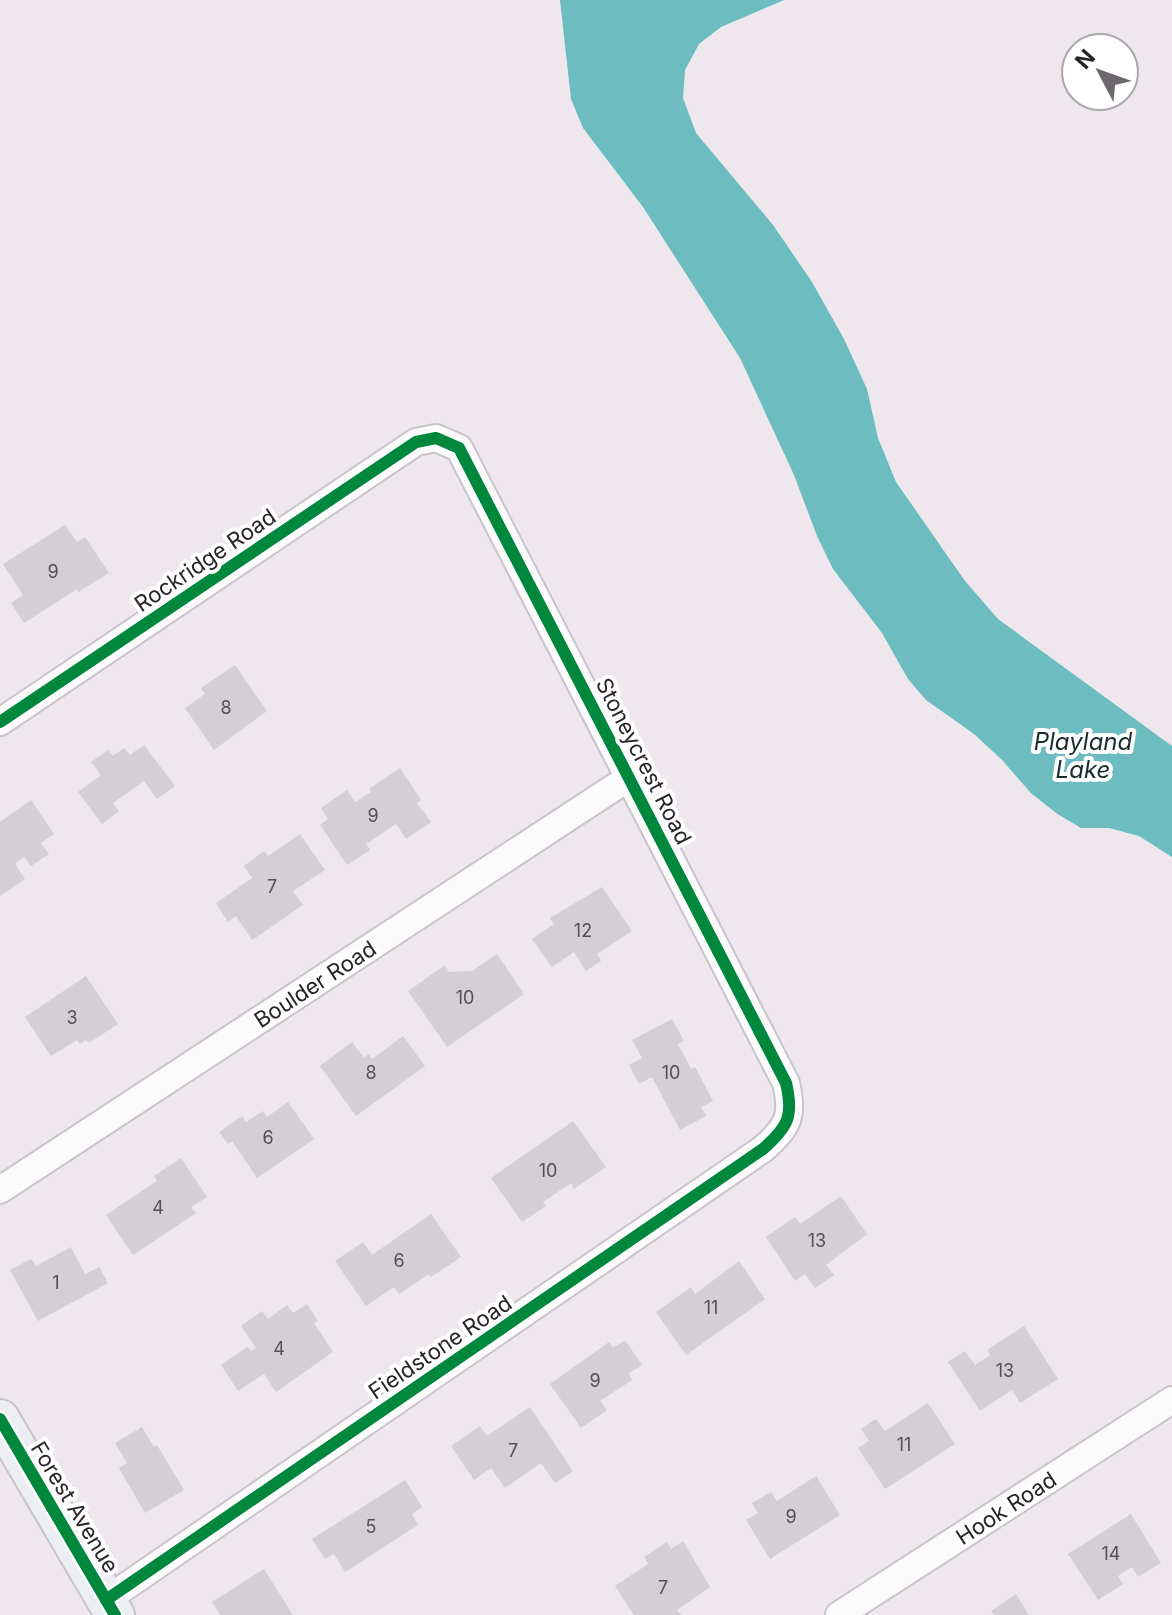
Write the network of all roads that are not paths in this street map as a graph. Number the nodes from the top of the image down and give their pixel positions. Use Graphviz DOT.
graph roads {
  1 [pos="436,438"];
  2 [pos="0,722"];
  3 [pos="630,777"];
  4 [pos="789,1119"];
  5 [pos="0,1190"];
  6 [pos="1172,1400"];
  7 [pos="0,1419"];
  8 [pos="110,1607"];
  9 [pos="839,1615"];
  1 -- 2 [label="street, Rockridge Road"];
  1 -- 3 [label="street, Stoneycrest Road"];
  3 -- 4 [label="street, Stoneycrest Road"];
  3 -- 5 [label="street, Boulder Road"];
  4 -- 8 [label="street, Fieldstone Road"];
  6 -- 9 [label="street, Hook Road"];
  7 -- 8 [label="street, Forest Avenue"];
}
